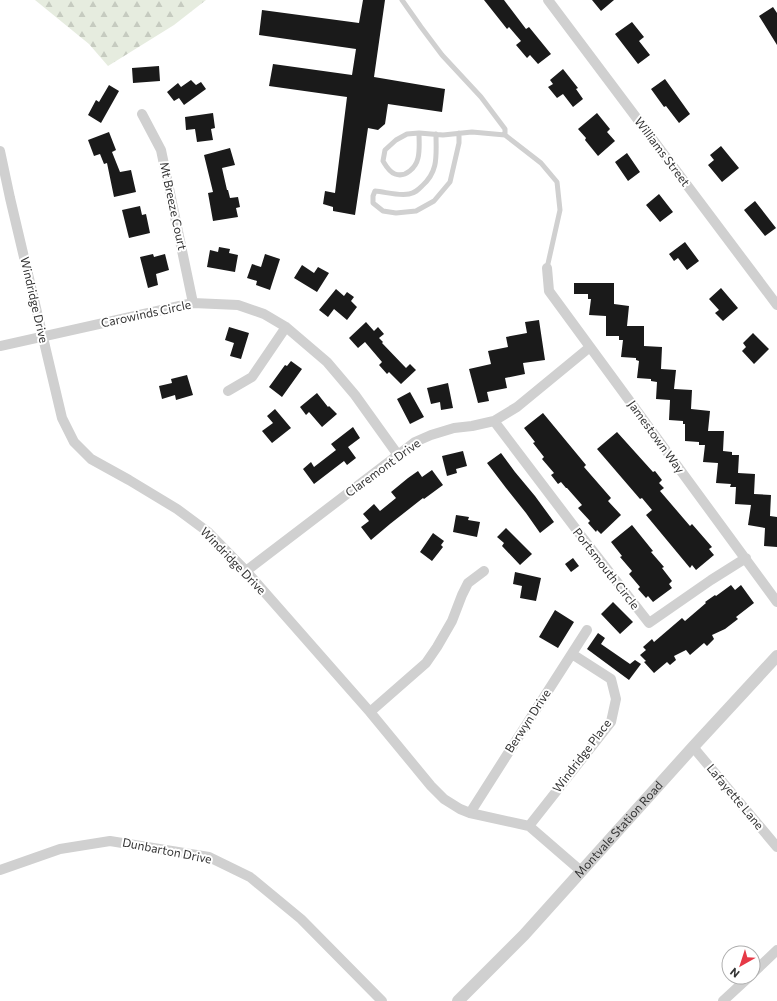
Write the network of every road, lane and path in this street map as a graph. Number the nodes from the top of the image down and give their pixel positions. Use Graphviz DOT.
graph roads {
  1 [pos="402,0"];
  2 [pos="548,0"];
  3 [pos="142,114"];
  4 [pos="419,133"];
  5 [pos="459,133"];
  6 [pos="436,134"];
  7 [pos="505,134"];
  8 [pos="0,151"];
  9 [pos="5,199"];
  10 [pos="546,268"];
  11 [pos="193,302"];
  12 [pos="777,305"];
  13 [pos="286,326"];
  14 [pos="43,336"];
  15 [pos="0,346"];
  16 [pos="590,347"];
  17 [pos="228,391"];
  18 [pos="494,421"];
  19 [pos="398,455"];
  20 [pos="746,558"];
  21 [pos="484,571"];
  22 [pos="246,572"];
  23 [pos="777,602"];
  24 [pos="587,630"];
  25 [pos="572,654"];
  26 [pos="777,656"];
  27 [pos="370,712"];
  28 [pos="693,747"];
  29 [pos="470,813"];
  30 [pos="529,826"];
  31 [pos="777,847"];
  32 [pos="0,870"];
  33 [pos="581,871"];
  34 [pos="777,950"];
  35 [pos="761,965"];
  36 [pos="740,985"];
  37 [pos="382,1001"];
  38 [pos="458,1001"];
  39 [pos="723,1001"];
  1 -- 7 [label="lane"];
  2 -- 12 [label="street, Williams Street"];
  3 -- 11 [label="street, Mt Breeze Court"];
  4 -- 4 [label="lane"];
  4 -- 6 [label="lane"];
  5 -- 6 [label="lane"];
  5 -- 6 [label="lane"];
  5 -- 7 [label="lane"];
  7 -- 10 [label="lane"];
  8 -- 9 [label="street, Windridge Drive"];
  9 -- 14 [label="street, Windridge Drive"];
  10 -- 16 [label="street, Jamestown Way"];
  11 -- 13 [label="street, Carowinds Circle"];
  11 -- 14 [label="street, Carowinds Circle"];
  13 -- 17 [label="street"];
  13 -- 19 [label="street, Carowinds Circle"];
  14 -- 15 [label="street, Carowinds Circle"];
  14 -- 22 [label="street, Windridge Drive"];
  16 -- 18 [label="street, Claremont Drive"];
  16 -- 20 [label="street, Jamestown Way"];
  18 -- 19 [label="street, Claremont Drive"];
  18 -- 20 [label="street, Portsmouth Circle"];
  19 -- 22 [label="street, Claremont Drive"];
  20 -- 23 [label="street, Jamestown Way"];
  21 -- 27 [label="street"];
  22 -- 27 [label="street, Windridge Drive"];
  24 -- 25 [label="street, Berwyn Drive"];
  25 -- 29 [label="street, Berwyn Drive"];
  25 -- 30 [label="street, Windridge Place"];
  26 -- 28 [label="street, Montvale Station Road"];
  27 -- 29 [label="street, Windridge Drive"];
  28 -- 31 [label="street, Lafayette Lane"];
  28 -- 33 [label="street, Montvale Station Road"];
  29 -- 30 [label="street, Windridge Drive"];
  30 -- 33 [label="street, Windridge Drive"];
  32 -- 37 [label="street, Dunbarton Drive"];
  33 -- 38 [label="street, Montvale Station Road"];
  34 -- 35 [label="street"];
  36 -- 39 [label="street"];
}
